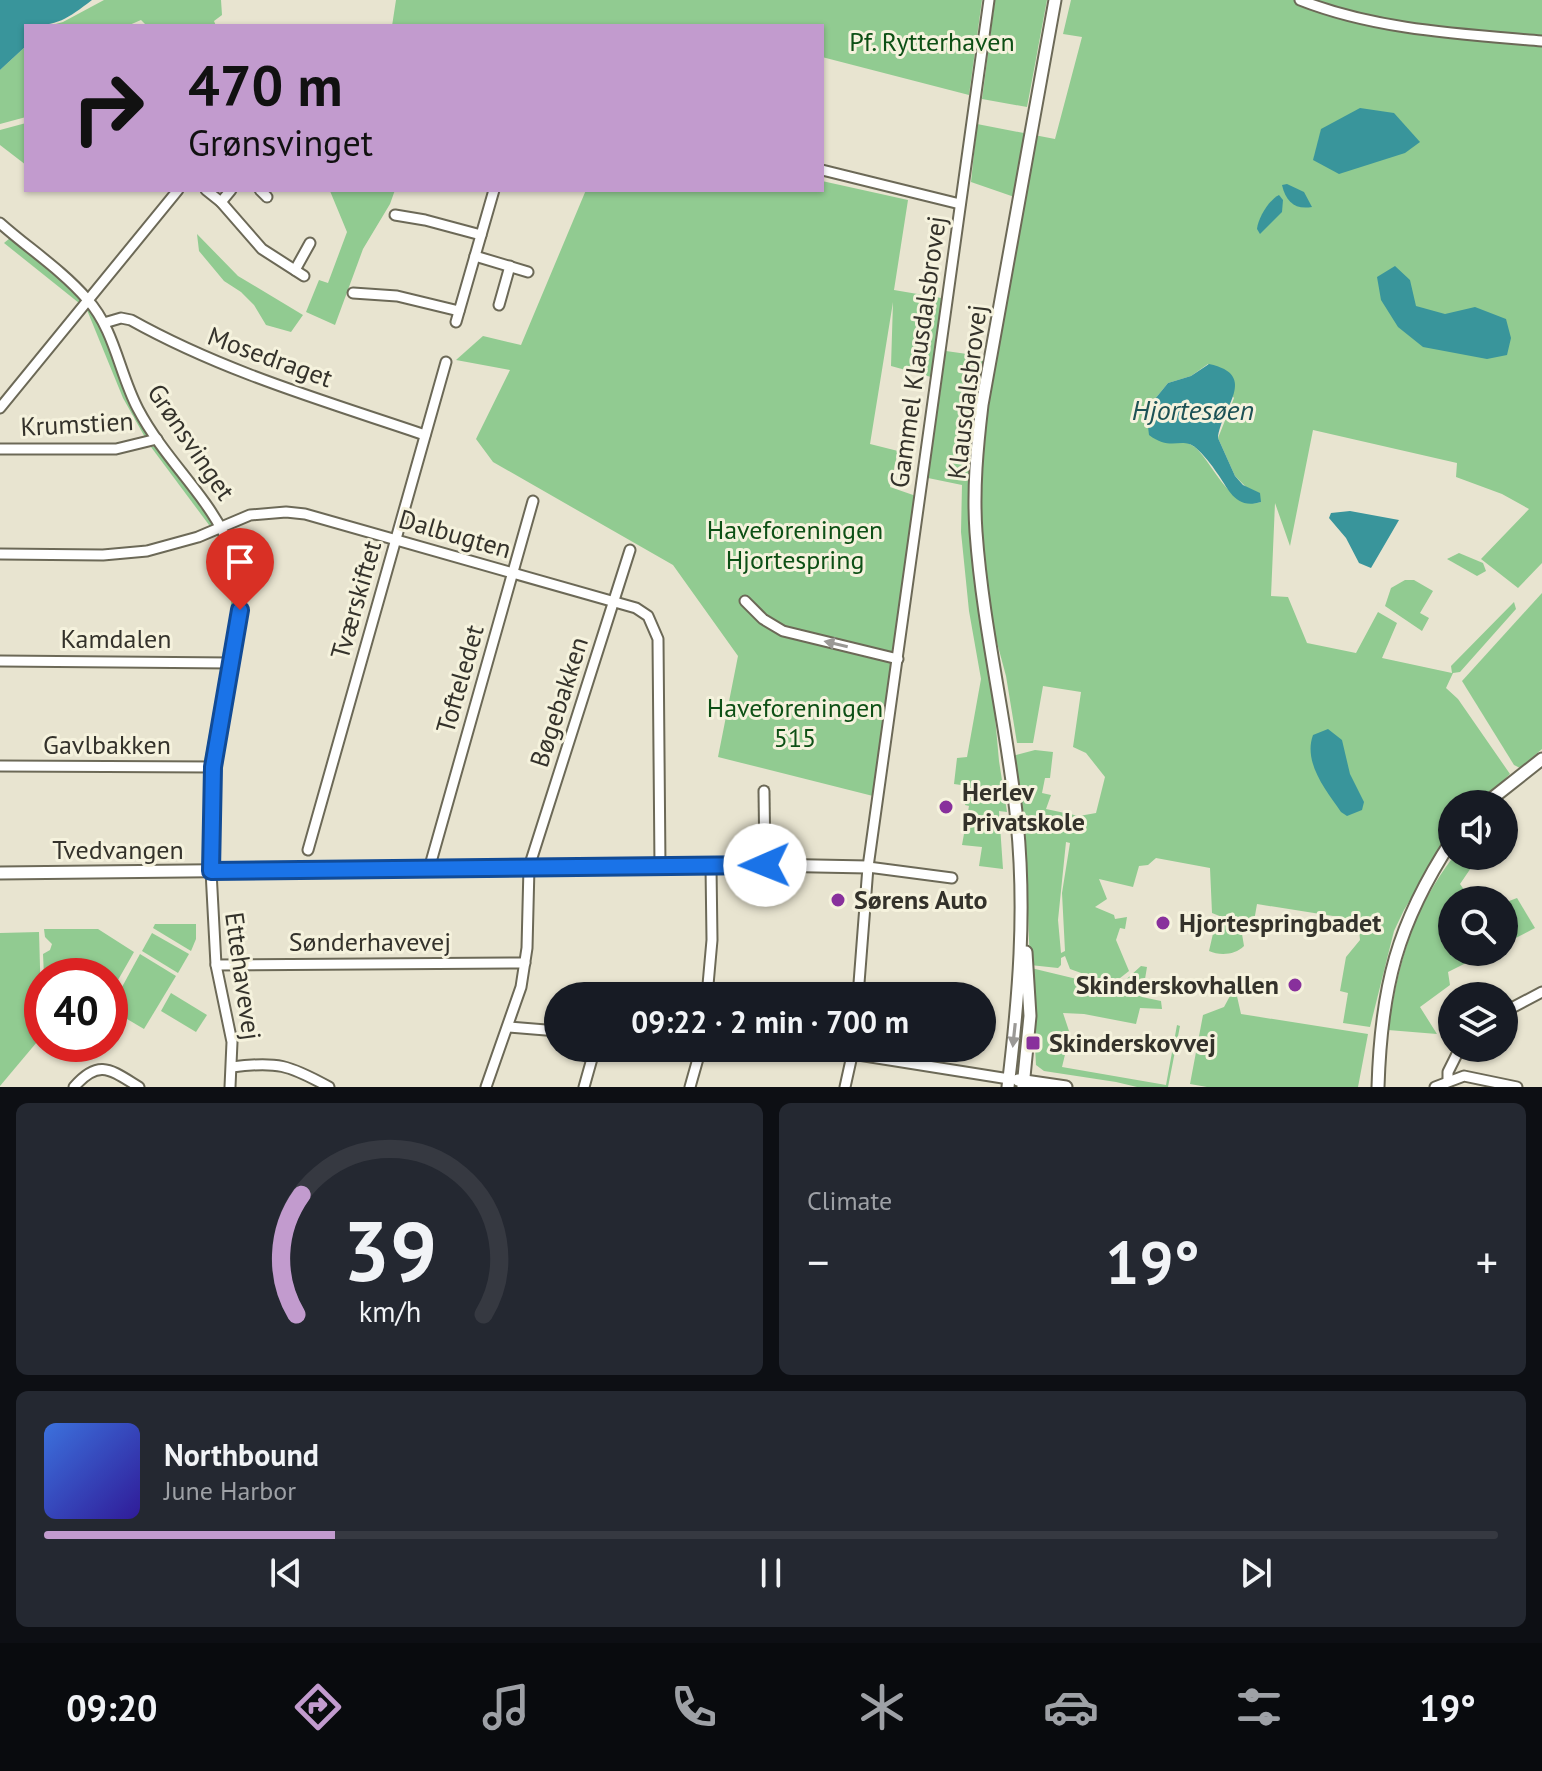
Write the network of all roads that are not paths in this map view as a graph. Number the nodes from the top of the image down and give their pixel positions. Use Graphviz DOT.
graph roads {
  1 [pos="989,0"];
  2 [pos="1055,0"];
  3 [pos="1300,0"];
  4 [pos="1542,41"];
  5 [pos="824,170"];
  6 [pos="176,192"];
  7 [pos="208,192"];
  8 [pos="229,192"];
  9 [pos="493,192"];
  10 [pos="221,202"];
  11 [pos="960,204"];
  12 [pos="395,215"];
  13 [pos="0,223"];
  14 [pos="481,235"];
  15 [pos="310,243"];
  16 [pos="475,256"];
  17 [pos="510,266"];
  18 [pos="528,272"];
  19 [pos="353,293"];
  20 [pos="89,300"];
  21 [pos="499,305"];
  22 [pos="104,323"];
  23 [pos="446,362"];
  24 [pos="0,408"];
  25 [pos="425,435"];
  26 [pos="157,439"];
  27 [pos="0,449"];
  28 [pos="533,501"];
  29 [pos="222,527"];
  30 [pos="396,540"];
  31 [pos="630,550"];
  32 [pos="0,554"];
  33 [pos="512,574"];
  34 [pos="745,601"];
  35 [pos="614,602"];
  36 [pos="898,659"];
  37 [pos="0,661"];
  38 [pos="231,663"];
  39 [pos="1542,759"];
  40 [pos="0,766"];
  41 [pos="213,767"];
  42 [pos="1503,790"];
  43 [pos="764,791"];
  44 [pos="308,850"];
  45 [pos="1438,862"];
  46 [pos="765,865"];
  47 [pos="660,866"];
  48 [pos="711,866"];
  49 [pos="529,867"];
  50 [pos="868,867"];
  51 [pos="429,869"];
  52 [pos="211,871"];
  53 [pos="0,873"];
  54 [pos="952,878"];
  55 [pos="1023,936"];
  56 [pos="525,963"];
  57 [pos="216,965"];
  58 [pos="708,982"];
  59 [pos="859,982"];
  60 [pos="1542,992"];
  61 [pos="1518,1005"];
  62 [pos="509,1027"];
  63 [pos="544,1030"];
  64 [pos="591,1062"];
  65 [pos="697,1062"];
  66 [pos="851,1062"];
  67 [pos="907,1062"];
  68 [pos="1453,1062"];
  69 [pos="232,1067"];
  70 [pos="1448,1080"];
  71 [pos="1009,1083"];
  72 [pos="1023,1084"];
  73 [pos="74,1087"];
  74 [pos="139,1087"];
  75 [pos="230,1087"];
  76 [pos="329,1087"];
  77 [pos="486,1087"];
  78 [pos="584,1087"];
  79 [pos="690,1087"];
  80 [pos="845,1087"];
  81 [pos="1066,1087"];
  82 [pos="1378,1087"];
  83 [pos="1435,1087"];
  84 [pos="1517,1087"];
  1 -- 11 [label="street, Gammel Klausdalsbrovej"];
  2 -- 55 [label="street, Klausdalsbrovej"];
  3 -- 4 [label="street"];
  5 -- 11 [label="street"];
  6 -- 20 [label="street"];
  7 -- 10 [label="street"];
  8 -- 10 [label="street"];
  9 -- 14 [label="street"];
  10 -- 15 [label="street"];
  11 -- 36 [label="street, Gammel Klausdalsbrovej"];
  12 -- 14 [label="street"];
  13 -- 20 [label="street, Grønsvinget"];
  14 -- 16 [label="street"];
  16 -- 17 [label="street"];
  16 -- 19 [label="street"];
  17 -- 18 [label="street"];
  17 -- 21 [label="street"];
  20 -- 22 [label="street, Grønsvinget"];
  20 -- 24 [label="street"];
  22 -- 25 [label="street, Mosedraget"];
  22 -- 26 [label="street, Grønsvinget"];
  23 -- 25 [label="street, Tværskiftet"];
  25 -- 30 [label="street, Tværskiftet"];
  26 -- 27 [label="street, Krumstien"];
  26 -- 29 [label="street, Grønsvinget"];
  28 -- 33 [label="street, Tofteledet"];
  29 -- 30 [label="street, Dalbugten"];
  29 -- 32 [label="street, Dalbugten"];
  29 -- 38 [label="street, Grønsvinget"];
  30 -- 33 [label="street, Dalbugten"];
  30 -- 44 [label="street, Tværskiftet"];
  31 -- 35 [label="street, Bøgebakken"];
  33 -- 35 [label="street, Dalbugten"];
  33 -- 51 [label="street, Tofteledet"];
  36 -- 34 [label="street, one-way"];
  35 -- 47 [label="street, Dalbugten"];
  35 -- 49 [label="street, Bøgebakken"];
  36 -- 50 [label="street, Gammel Klausdalsbrovej"];
  37 -- 38 [label="street, Kamdalen"];
  38 -- 41 [label="street, Grønsvinget"];
  39 -- 42 [label="street"];
  40 -- 41 [label="street, Gavlbakken"];
  41 -- 52 [label="street, Grønsvinget"];
  43 -- 46 [label="street"];
  45 -- 82 [label="street"];
  46 -- 48 [label="street, Tvedvangen"];
  46 -- 50 [label="street, Tvedvangen"];
  47 -- 48 [label="street, Tvedvangen"];
  47 -- 49 [label="street, Tvedvangen"];
  48 -- 58 [label="street"];
  49 -- 51 [label="street, Tvedvangen"];
  49 -- 56 [label="street, Bøgebakken"];
  50 -- 54 [label="street"];
  50 -- 59 [label="street, Gammel Klausdalsbrovej"];
  51 -- 52 [label="street, Tvedvangen"];
  52 -- 53 [label="street, Tvedvangen"];
  52 -- 57 [label="street, Ettehavevej"];
  55 -- 71 [label="street, Klausdalsbrovej, one-way"];
  55 -- 72 [label="street, Klausdalsbrovej"];
  56 -- 57 [label="street, Sønderhavevej"];
  56 -- 62 [label="street, Bøgebakken"];
  57 -- 69 [label="street, Ettehavevej"];
  60 -- 61 [label="street"];
  62 -- 63 [label="street"];
  62 -- 77 [label="street, Bøgebakken"];
  64 -- 78 [label="street"];
  65 -- 79 [label="street"];
  66 -- 80 [label="street"];
  67 -- 71 [label="street"];
  68 -- 70 [label="street"];
  69 -- 75 [label="street, Ettehavevej"];
  69 -- 76 [label="street"];
  70 -- 83 [label="street"];
  70 -- 84 [label="street"];
  71 -- 72 [label="street"];
  72 -- 81 [label="street"];
  73 -- 74 [label="street"];
}
